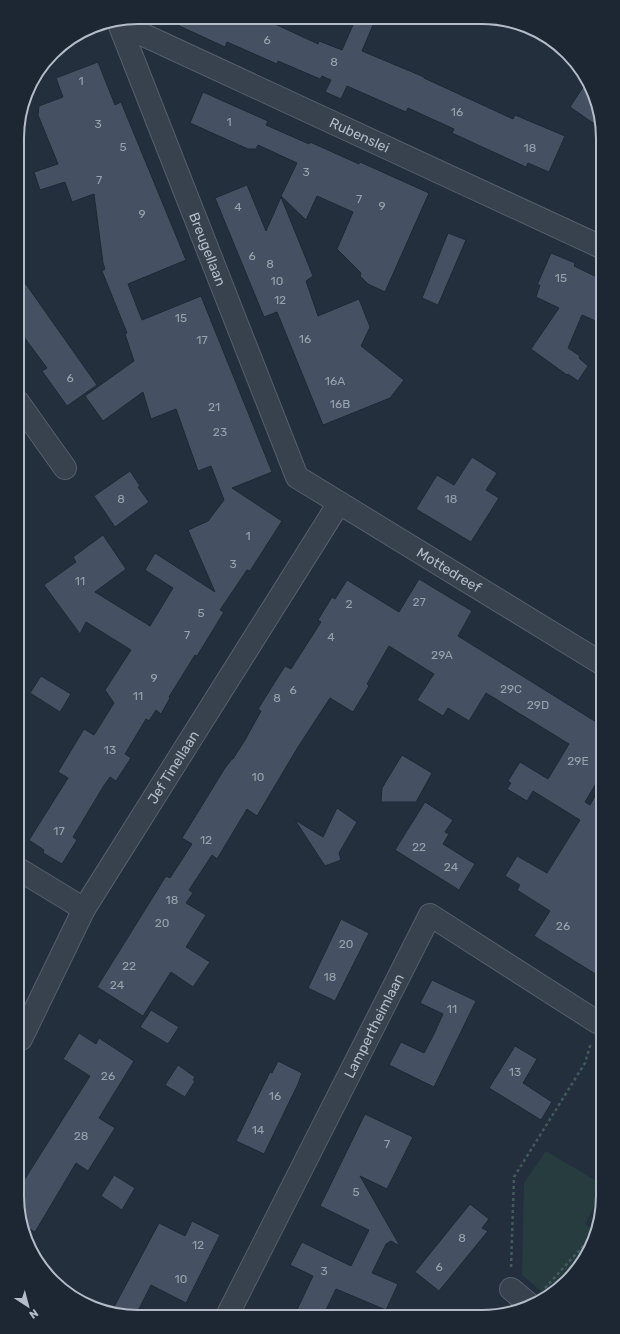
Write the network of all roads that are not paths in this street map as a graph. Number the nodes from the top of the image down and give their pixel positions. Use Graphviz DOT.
graph roads {
  1 [pos="123,25"];
  2 [pos="120,26"];
  3 [pos="596,245"];
  4 [pos="24,410"];
  5 [pos="65,468"];
  6 [pos="297,477"];
  7 [pos="339,503"];
  8 [pos="596,660"];
  9 [pos="24,872"];
  10 [pos="84,909"];
  11 [pos="596,1021"];
  12 [pos="24,1031"];
  13 [pos="511,1289"];
  14 [pos="525,1301"];
  15 [pos="230,1310"];
  1 -- 3 [label="street, Rubenslei"];
  2 -- 6 [label="street, Breugellaan"];
  4 -- 5 [label="street"];
  6 -- 7 [label="street, Mottedreef"];
  7 -- 8 [label="street, Mottedreef"];
  7 -- 10 [label="street, Jef Tinellaan"];
  9 -- 10 [label="street"];
  10 -- 12 [label="street, Jef Tinellaan"];
  11 -- 15 [label="street, Lampertheimlaan"];
  13 -- 14 [label="street"];
}
